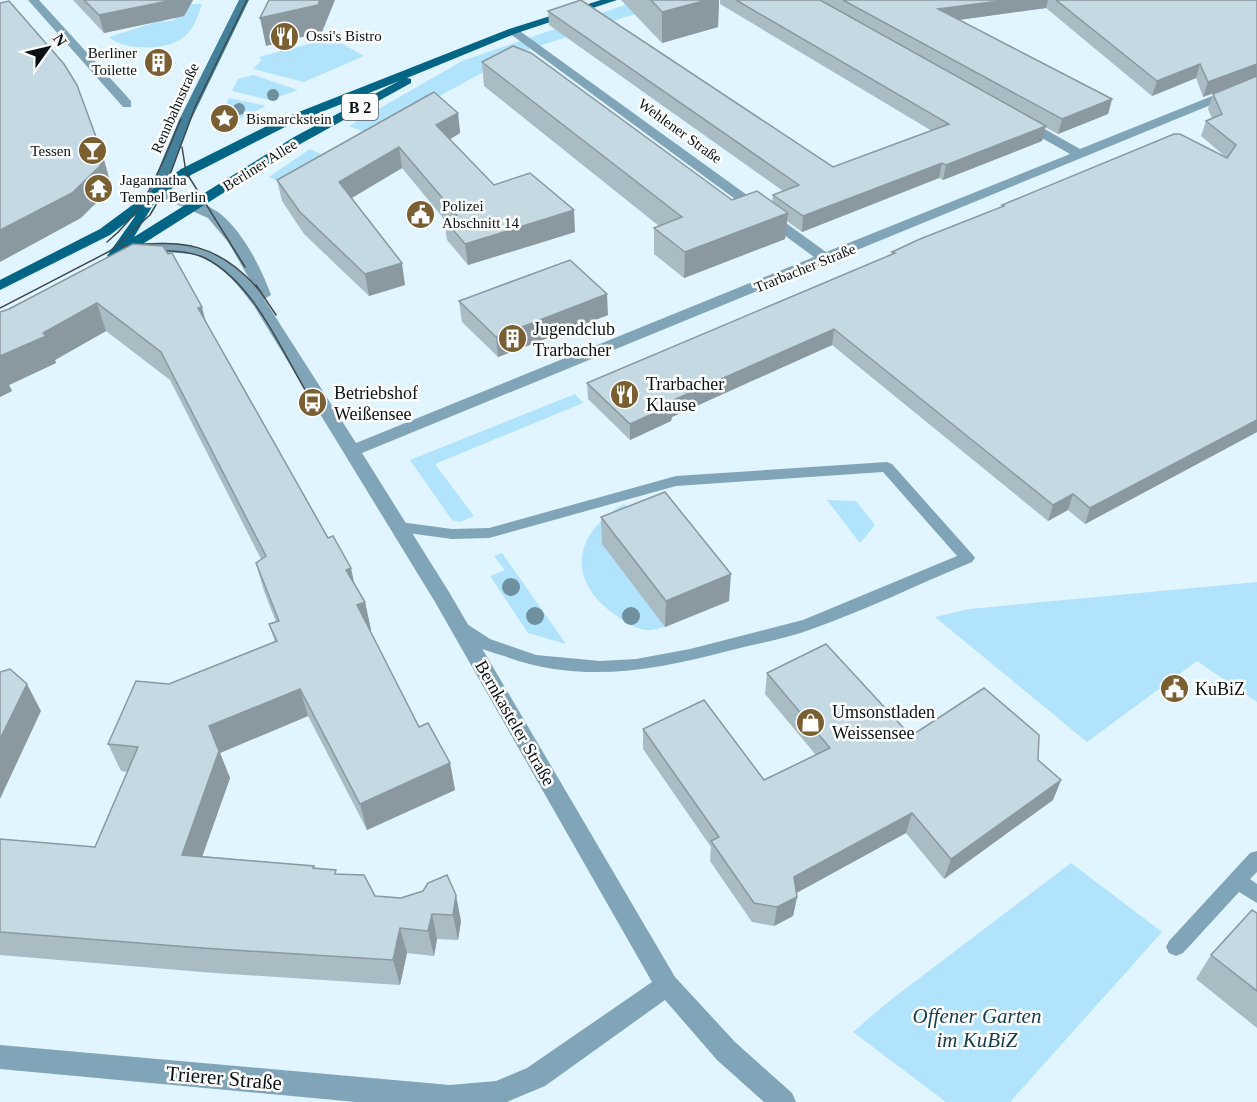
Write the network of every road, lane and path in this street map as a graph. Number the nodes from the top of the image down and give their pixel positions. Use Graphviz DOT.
graph roads {
  1 [pos="33,0"];
  2 [pos="244,0"];
  3 [pos="612,0"];
  4 [pos="513,31"];
  5 [pos="461,52"];
  6 [pos="1257,82"];
  7 [pos="127,104"];
  8 [pos="1012,116"];
  9 [pos="1081,155"];
  10 [pos="156,192"];
  11 [pos="195,207"];
  12 [pos="120,252"];
  13 [pos="826,259"];
  14 [pos="100,263"];
  15 [pos="0,286"];
  16 [pos="273,322"];
  17 [pos="352,451"];
  18 [pos="400,527"];
  19 [pos="459,627"];
  20 [pos="1257,859"];
  21 [pos="1237,880"];
  22 [pos="1257,895"];
  23 [pos="1176,947"];
  24 [pos="667,984"];
  25 [pos="0,1057"];
  26 [pos="362,1096"];
  27 [pos="783,1102"];
  1 -- 7 [label="street"];
  2 -- 10 [label="main road, Rennbahnstraße"];
  3 -- 4 [label="main road, Berliner Allee / B 2"];
  4 -- 5 [label="main road, Berliner Allee / B 2"];
  4 -- 13 [label="street, Wehlener Straße"];
  5 -- 10 [label="main road, Berliner Allee / B 2"];
  5 -- 11 [label="main road, Berliner Allee / B 2"];
  6 -- 9 [label="street, Trarbacher Straße"];
  8 -- 9 [label="street"];
  9 -- 13 [label="street, Trarbacher Straße"];
  10 -- 11 [label="street, Bernkasteler Straße"];
  10 -- 14 [label="main road, Rennbahnstraße"];
  10 -- 15 [label="main road, Berliner Allee / B 2"];
  11 -- 12 [label="main road, Berliner Allee / B 2"];
  11 -- 16 [label="street, Bernkasteler Straße"];
  12 -- 14 [label="main road, Berliner Allee / B 2"];
  12 -- 16 [label="street, Bernkasteler Straße"];
  13 -- 17 [label="street, Trarbacher Straße"];
  16 -- 17 [label="street, Bernkasteler Straße"];
  17 -- 18 [label="street, Bernkasteler Straße"];
  18 -- 19 [label="street, Bernkasteler Straße"];
  18 -- 19 [label="lane"];
  19 -- 24 [label="street, Bernkasteler Straße"];
  20 -- 21 [label="lane"];
  21 -- 22 [label="lane"];
  21 -- 23 [label="lane"];
  24 -- 26 [label="street, Trierer Straße"];
  24 -- 27 [label="street, Bernkasteler Straße"];
  25 -- 26 [label="street, Trierer Straße"];
}
